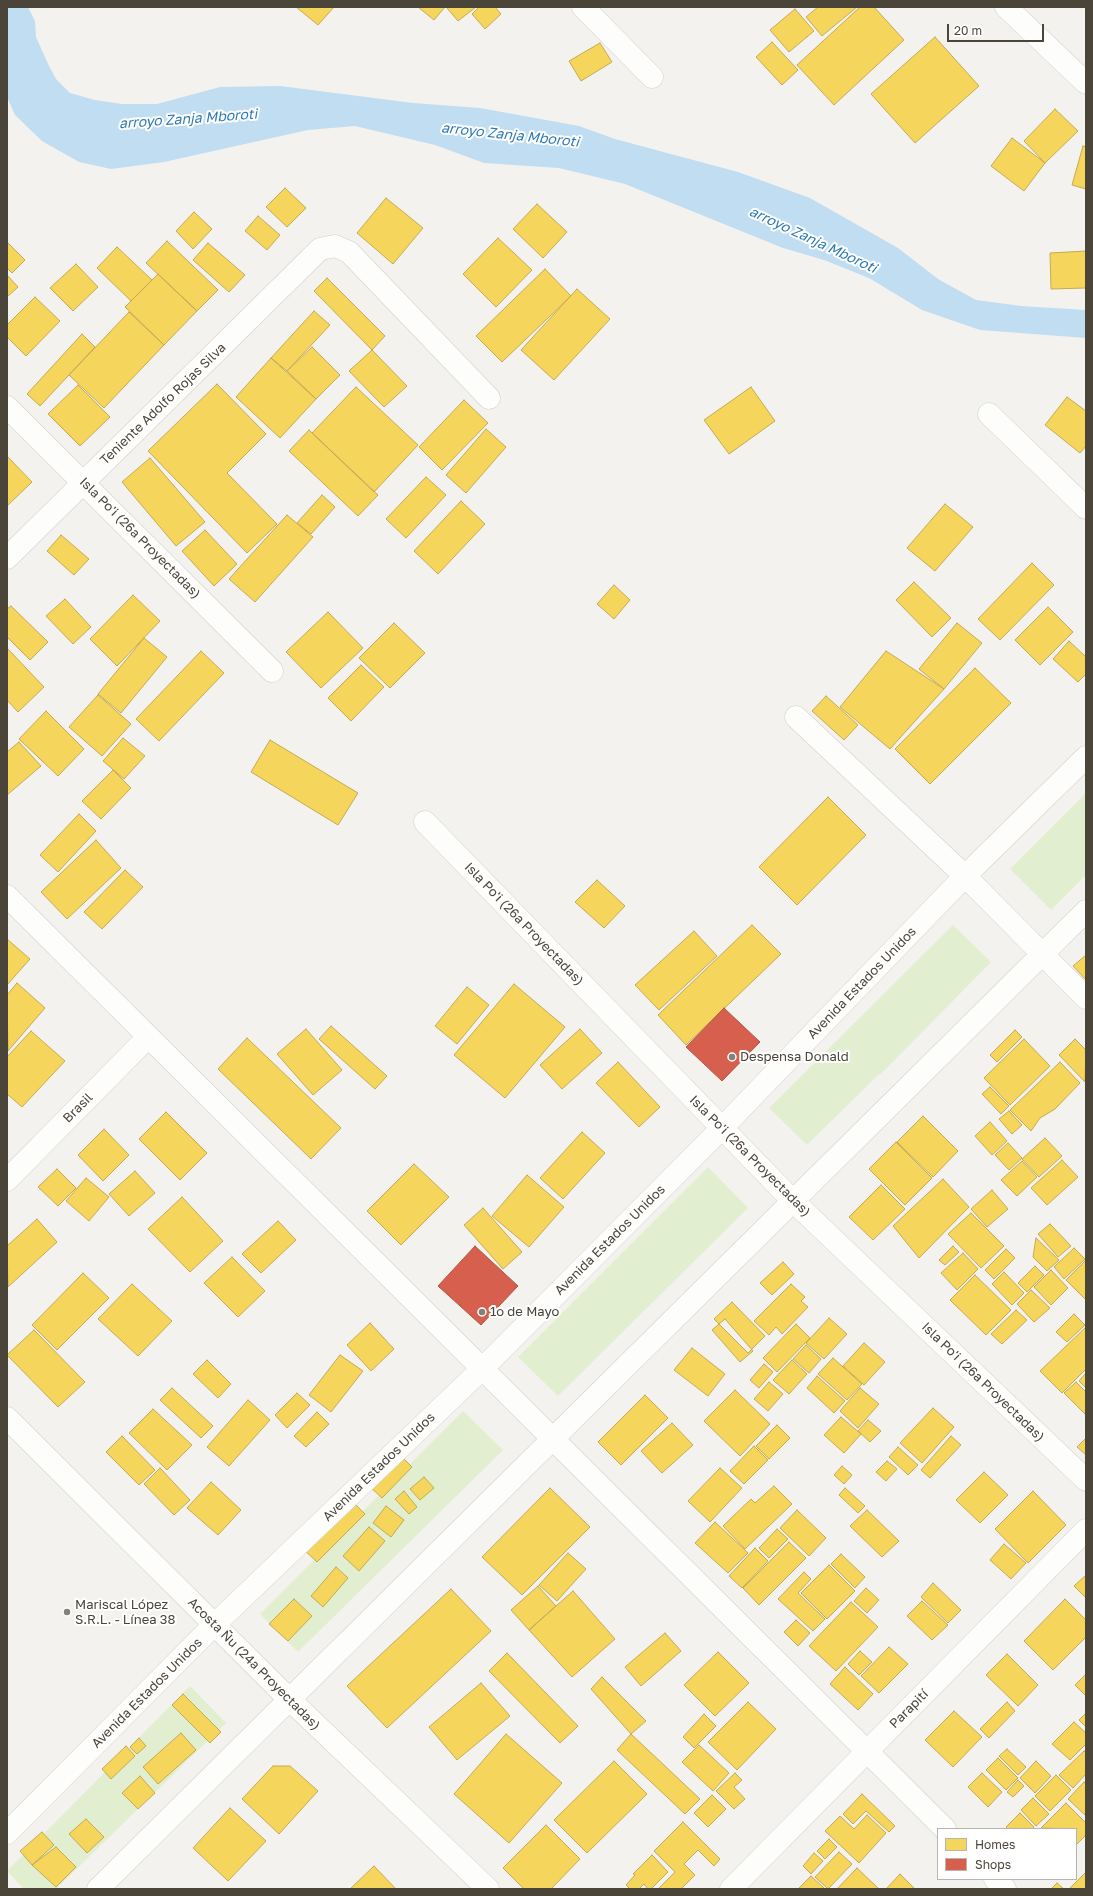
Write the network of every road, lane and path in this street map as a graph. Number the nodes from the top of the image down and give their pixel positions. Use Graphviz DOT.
graph roads {
  1 [pos="583,7"];
  2 [pos="1006,7"];
  3 [pos="652,77"];
  4 [pos="1086,83"];
  5 [pos="490,398"];
  6 [pos="7,407"];
  7 [pos="990,414"];
  8 [pos="84,482"];
  9 [pos="1086,508"];
  10 [pos="7,558"];
  11 [pos="272,670"];
  12 [pos="796,717"];
  13 [pos="1086,757"];
  14 [pos="425,822"];
  15 [pos="965,876"];
  16 [pos="7,896"];
  17 [pos="1086,911"];
  18 [pos="1042,954"];
  19 [pos="1086,998"];
  20 [pos="148,1037"];
  21 [pos="722,1128"];
  22 [pos="7,1180"];
  23 [pos="793,1201"];
  24 [pos="482,1369"];
  25 [pos="7,1418"];
  26 [pos="553,1439"];
  27 [pos="1086,1480"];
  28 [pos="1086,1530"];
  29 [pos="214,1625"];
  30 [pos="289,1699"];
  31 [pos="867,1752"];
  32 [pos="944,1828"];
  33 [pos="7,1833"];
  34 [pos="996,1880"];
  35 [pos="98,1889"];
  36 [pos="488,1889"];
  37 [pos="731,1889"];
  38 [pos="1005,1889"];
  1 -- 3 [label="street"];
  2 -- 4 [label="street"];
  5 -- 8 [label="street, Teniente Adolfo Rojas Silva"];
  6 -- 8 [label="street, Isla Po'i (26ª Proyectadas)"];
  7 -- 9 [label="street"];
  8 -- 10 [label="street, Teniente Adolfo Rojas Silva"];
  8 -- 11 [label="street, Isla Po'i (26ª Proyectadas)"];
  12 -- 15 [label="street"];
  13 -- 15 [label="street, Avenida Estados Unidos"];
  14 -- 21 [label="street, Isla Po'i (26ª Proyectadas)"];
  15 -- 18 [label="street"];
  15 -- 21 [label="street, Avenida Estados Unidos"];
  16 -- 20 [label="street"];
  17 -- 18 [label="street"];
  18 -- 19 [label="street"];
  18 -- 23 [label="street"];
  20 -- 22 [label="street, Brasil"];
  20 -- 24 [label="street"];
  21 -- 23 [label="street, Isla Po'i (26ª Proyectadas)"];
  21 -- 24 [label="street, Avenida Estados Unidos"];
  23 -- 26 [label="street"];
  23 -- 27 [label="street, Isla Po'i (26ª Proyectadas)"];
  24 -- 26 [label="street"];
  24 -- 29 [label="street, Avenida Estados Unidos"];
  25 -- 29 [label="street, Acosta Ñu (24ª Proyectadas)"];
  26 -- 30 [label="street"];
  26 -- 31 [label="street"];
  28 -- 31 [label="street, Parapití"];
  29 -- 30 [label="street, Acosta Ñu (24ª Proyectadas)"];
  29 -- 33 [label="street, Avenida Estados Unidos"];
  30 -- 35 [label="street"];
  30 -- 36 [label="street, Acosta Ñu (24ª Proyectadas)"];
  31 -- 32 [label="street"];
  31 -- 37 [label="street, Parapití"];
  34 -- 38 [label="street"];
}
